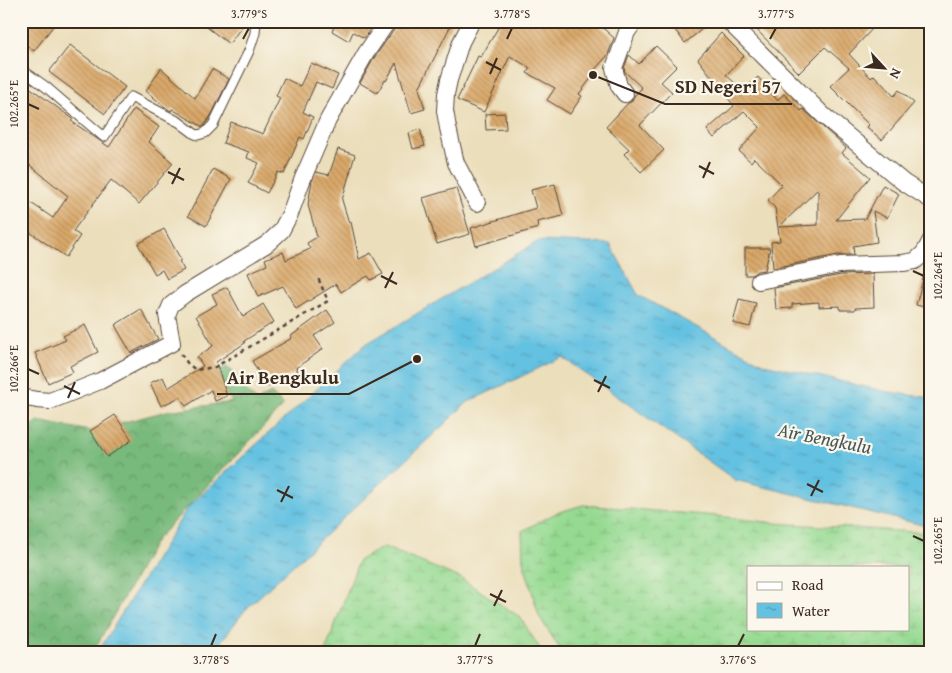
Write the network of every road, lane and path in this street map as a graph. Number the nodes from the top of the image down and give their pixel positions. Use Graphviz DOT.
graph roads {
  1 [pos="256,21"];
  2 [pos="388,21"];
  3 [pos="636,21"];
  4 [pos="728,21"];
  5 [pos="468,23"];
  6 [pos="21,69"];
  7 [pos="624,94"];
  8 [pos="931,200"];
  9 [pos="477,203"];
  10 [pos="931,240"];
  11 [pos="318,278"];
  12 [pos="759,281"];
  13 [pos="172,343"];
  14 [pos="21,397"];
  1 -- 6 [label="lane"];
  2 -- 13 [label="street"];
  3 -- 7 [label="street"];
  4 -- 8 [label="street"];
  5 -- 9 [label="street"];
  10 -- 12 [label="street"];
  11 -- 13 [label="path"];
  13 -- 14 [label="street"];
}
